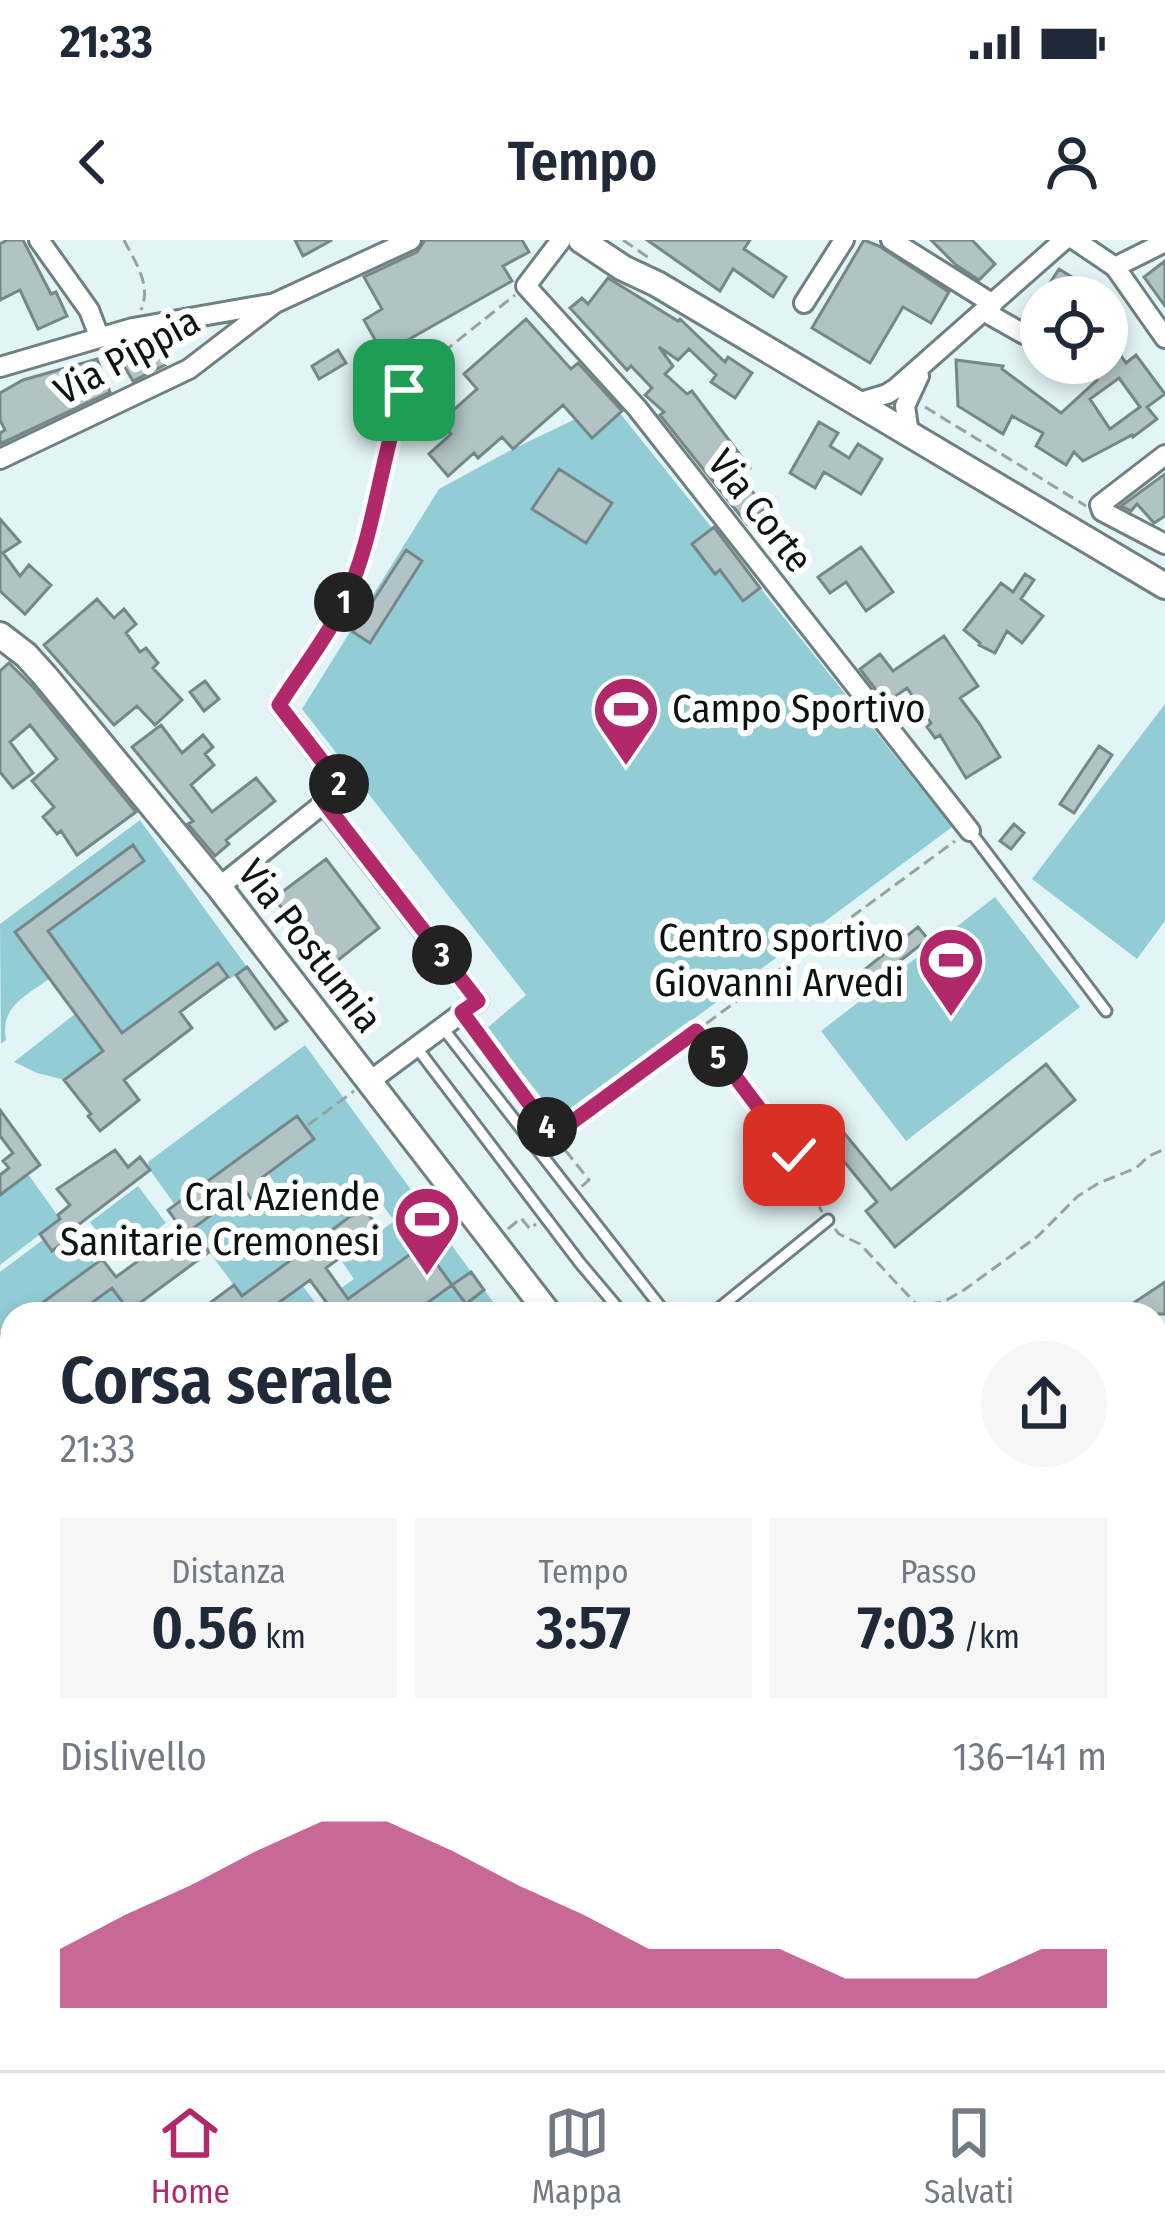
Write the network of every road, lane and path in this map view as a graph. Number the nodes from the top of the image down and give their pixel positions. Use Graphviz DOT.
graph roads {
  1 [pos="40,240"];
  2 [pos="124,240"];
  3 [pos="411,240"];
  4 [pos="561,240"];
  5 [pos="581,240"];
  6 [pos="605,240"];
  7 [pos="844,240"];
  8 [pos="891,240"];
  9 [pos="1064,240"];
  10 [pos="1076,240"];
  11 [pos="1165,242"];
  12 [pos="1115,267"];
  13 [pos="657,284"];
  14 [pos="526,286"];
  15 [pos="274,303"];
  16 [pos="804,303"];
  17 [pos="989,308"];
  18 [pos="133,328"];
  19 [pos="1020,331"];
  20 [pos="99,336"];
  21 [pos="1165,338"];
  22 [pos="928,362"];
  23 [pos="0,367"];
  24 [pos="908,397"];
  25 [pos="857,403"];
  26 [pos="908,434"];
  27 [pos="1165,455"];
  28 [pos="0,459"];
  29 [pos="1100,505"];
  30 [pos="1165,544"];
  31 [pos="1165,586"];
  32 [pos="0,635"];
  33 [pos="279,705"];
  34 [pos="324,802"];
  35 [pos="970,831"];
  36 [pos="219,887"];
  37 [pos="1106,1011"];
  38 [pos="462,1012"];
  39 [pos="442,1027"];
  40 [pos="696,1031"];
  41 [pos="416,1046"];
  42 [pos="365,1083"];
  43 [pos="308,1125"];
  44 [pos="1165,1149"];
  45 [pos="452,1186"];
  46 [pos="394,1220"];
  47 [pos="828,1220"];
  48 [pos="541,1302"];
  49 [pos="613,1302"];
  50 [pos="657,1302"];
  51 [pos="727,1302"];
  52 [pos="914,1302"];
  53 [pos="943,1302"];
  1 -- 20 [label="street"];
  2 -- 18 [label="path"];
  3 -- 15 [label="street, Via Pippia"];
  4 -- 14 [label="street"];
  5 -- 13 [label="street"];
  6 -- 13 [label="street"];
  7 -- 16 [label="street"];
  8 -- 17 [label="street"];
  9 -- 17 [label="street"];
  10 -- 12 [label="street"];
  11 -- 12 [label="street"];
  12 -- 21 [label="street"];
  13 -- 25 [label="street"];
  14 -- 33 [label="path"];
  14 -- 35 [label="street, Via Corte"];
  15 -- 18 [label="street"];
  15 -- 28 [label="street, Via Pippia"];
  17 -- 19 [label="street"];
  17 -- 22 [label="street"];
  18 -- 20 [label="street"];
  20 -- 23 [label="street"];
  22 -- 24 [label="street"];
  22 -- 25 [label="street"];
  24 -- 26 [label="street"];
  24 -- 29 [label="path"];
  25 -- 26 [label="street"];
  26 -- 31 [label="street"];
  27 -- 29 [label="street"];
  29 -- 30 [label="street"];
  32 -- 36 [label="street, Via Postumia"];
  33 -- 34 [label="street"];
  34 -- 36 [label="street"];
  34 -- 38 [label="street"];
  35 -- 37 [label="lane"];
  35 -- 40 [label="path"];
  36 -- 42 [label="street, Via Postumia"];
  38 -- 39 [label="street"];
  38 -- 40 [label="path"];
  39 -- 41 [label="street"];
  39 -- 50 [label="lane"];
  40 -- 47 [label="path"];
  41 -- 42 [label="street"];
  41 -- 49 [label="lane"];
  42 -- 43 [label="path"];
  42 -- 45 [label="street, Via Postumia"];
  44 -- 53 [label="path"];
  45 -- 46 [label="path"];
  45 -- 48 [label="street, Via Postumia"];
  47 -- 51 [label="lane"];
  47 -- 52 [label="path"];
}
